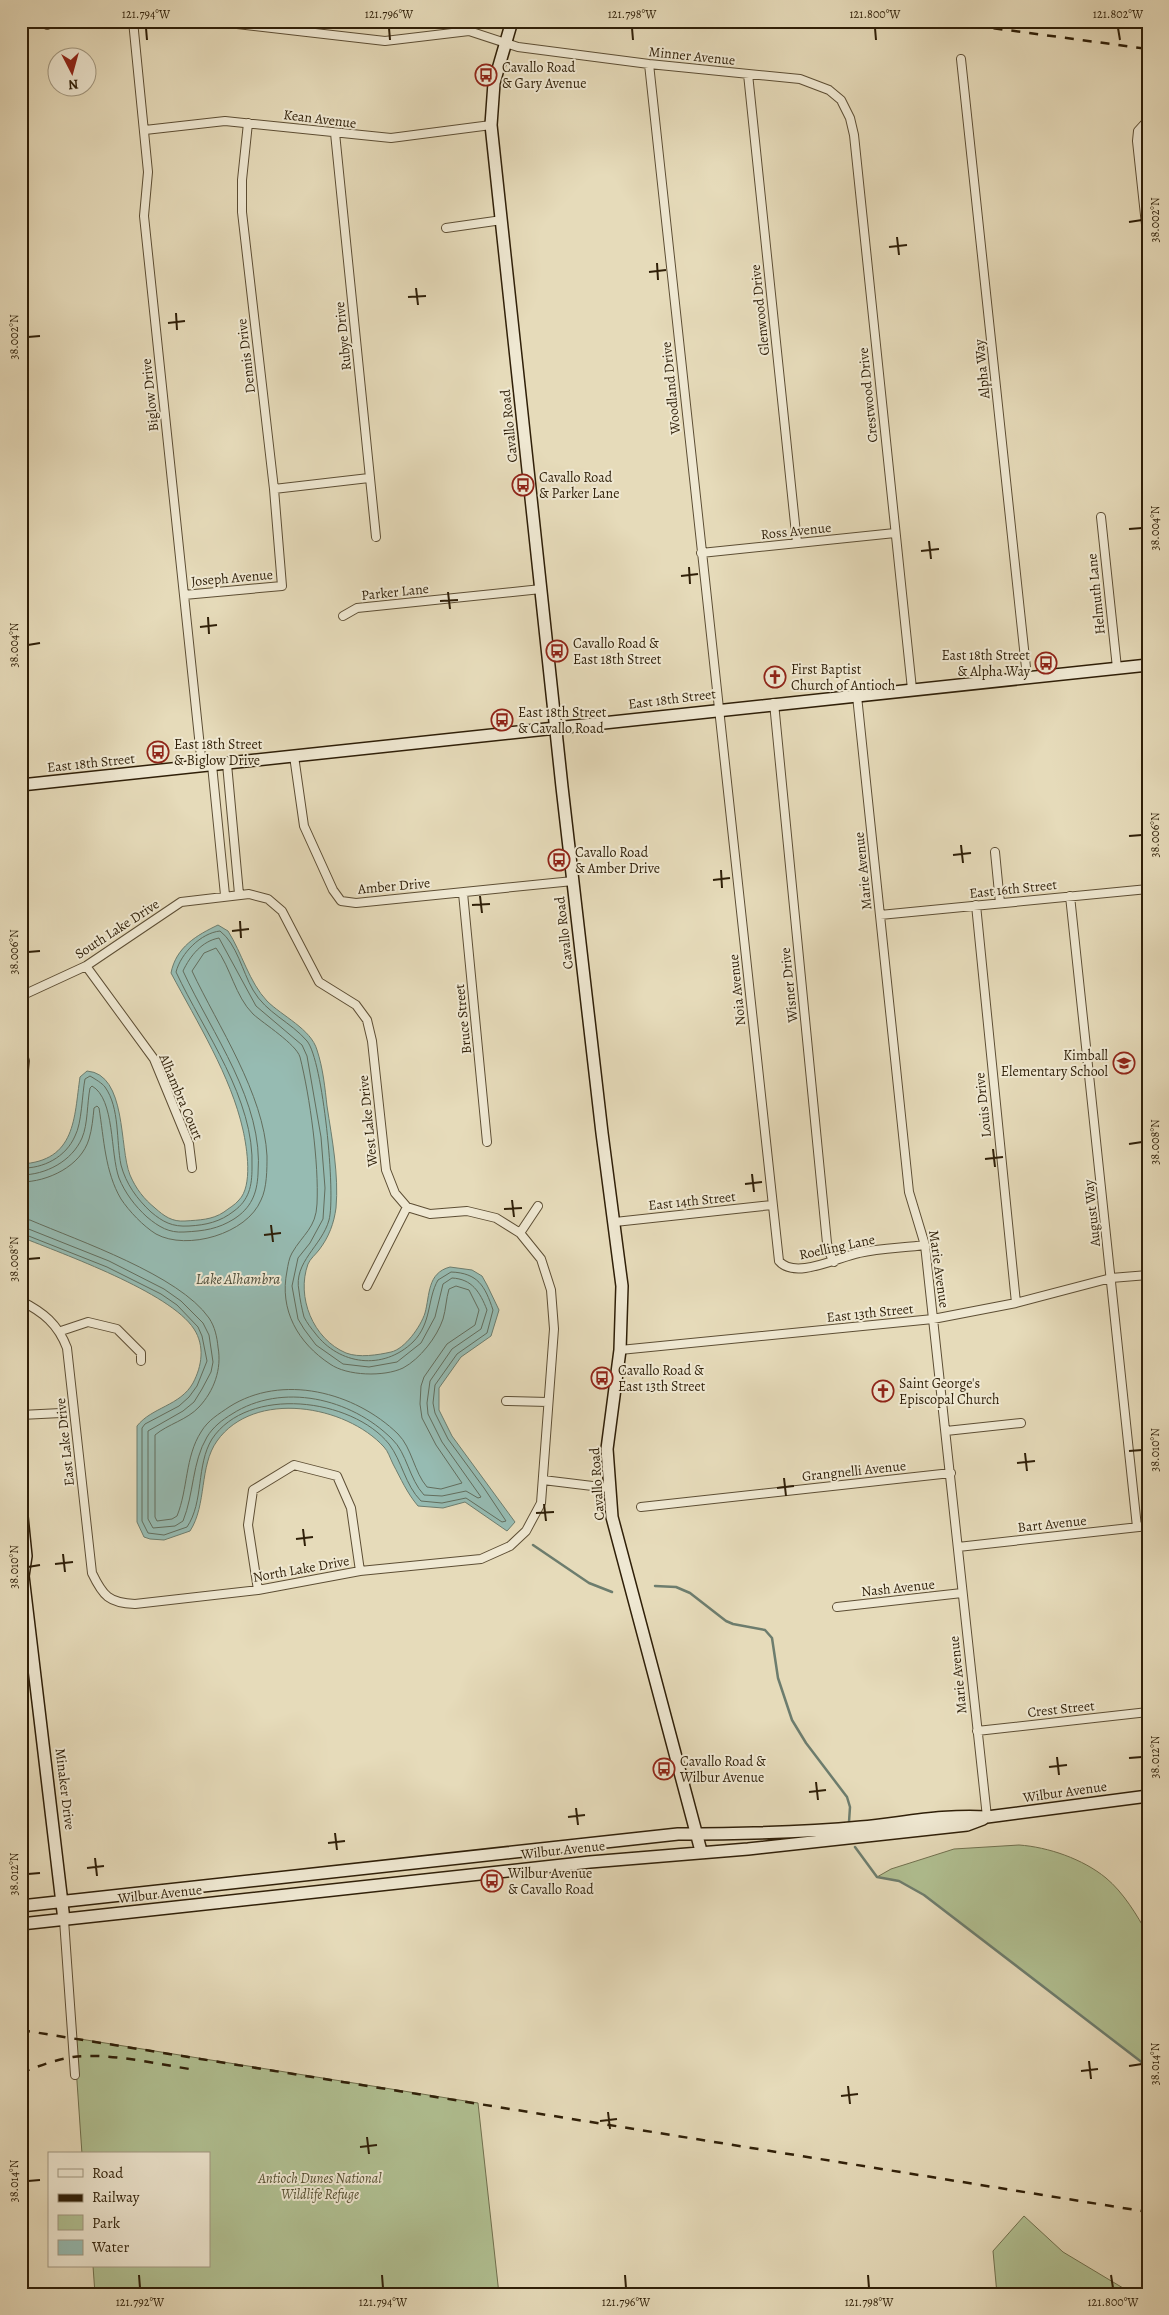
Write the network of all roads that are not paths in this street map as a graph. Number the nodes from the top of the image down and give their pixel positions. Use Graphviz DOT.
graph roads {
  1 [pos="133,21"];
  2 [pos="211,21"];
  3 [pos="512,21"];
  4 [pos="506,42"];
  5 [pos="961,59"];
  6 [pos="649,64"];
  7 [pos="748,74"];
  8 [pos="841,100"];
  9 [pos="1145,122"];
  10 [pos="248,123"];
  11 [pos="491,125"];
  12 [pos="145,130"];
  13 [pos="335,133"];
  14 [pos="502,220"];
  15 [pos="446,228"];
  16 [pos="1148,244"];
  17 [pos="369,478"];
  18 [pos="274,489"];
  19 [pos="1101,517"];
  20 [pos="895,533"];
  21 [pos="376,537"];
  22 [pos="797,543"];
  23 [pos="701,553"];
  24 [pos="282,586"];
  25 [pos="542,589"];
  26 [pos="184,595"];
  27 [pos="343,616"];
  28 [pos="1148,665"];
  29 [pos="1116,668"];
  30 [pos="1027,677"];
  31 [pos="912,689"];
  32 [pos="857,696"];
  33 [pos="774,704"];
  34 [pos="719,709"];
  35 [pos="556,727"];
  36 [pos="294,756"];
  37 [pos="227,764"];
  38 [pos="207,766"];
  39 [pos="21,785"];
  40 [pos="994,852"];
  41 [pos="573,881"];
  42 [pos="1148,889"];
  43 [pos="463,893"];
  44 [pos="239,894"];
  45 [pos="228,895"];
  46 [pos="1070,896"];
  47 [pos="1000,903"];
  48 [pos="976,906"];
  49 [pos="880,915"];
  50 [pos="86,966"];
  51 [pos="21,996"];
  52 [pos="21,1050"];
  53 [pos="21,1098"];
  54 [pos="488,1142"];
  55 [pos="192,1168"];
  56 [pos="772,1205"];
  57 [pos="538,1206"];
  58 [pos="407,1207"];
  59 [pos="615,1222"];
  60 [pos="520,1233"];
  61 [pos="925,1245"];
  62 [pos="834,1262"];
  63 [pos="784,1266"];
  64 [pos="1148,1275"];
  65 [pos="1111,1278"];
  66 [pos="368,1286"];
  67 [pos="21,1301"];
  68 [pos="1016,1303"];
  69 [pos="933,1319"];
  70 [pos="61,1331"];
  71 [pos="620,1350"];
  72 [pos="141,1361"];
  73 [pos="506,1401"];
  74 [pos="548,1402"];
  75 [pos="61,1413"];
  76 [pos="21,1415"];
  77 [pos="1022,1422"];
  78 [pos="946,1431"];
  79 [pos="951,1473"];
  80 [pos="543,1480"];
  81 [pos="609,1488"];
  82 [pos="21,1507"];
  83 [pos="641,1507"];
  84 [pos="1148,1526"];
  85 [pos="1137,1528"];
  86 [pos="958,1547"];
  87 [pos="360,1571"];
  88 [pos="22,1576"];
  89 [pos="258,1590"];
  90 [pos="962,1594"];
  91 [pos="107,1597"];
  92 [pos="837,1607"];
  93 [pos="1148,1712"];
  94 [pos="977,1731"];
  95 [pos="1148,1796"];
  96 [pos="987,1817"];
  97 [pos="696,1834"];
  98 [pos="701,1851"];
  99 [pos="368,1869"];
  100 [pos="325,1891"];
  101 [pos="63,1901"];
  102 [pos="21,1906"];
  103 [pos="64,1920"];
  104 [pos="21,1924"];
  105 [pos="75,2075"];
  1 -- 12 [label="street, Biglow Drive"];
  2 -- 4 [label="street, Minner Avenue"];
  3 -- 4 [label="main road, Cavallo Road"];
  4 -- 6 [label="street, Minner Avenue"];
  4 -- 11 [label="main road, Cavallo Road"];
  5 -- 30 [label="street, Alpha Way"];
  6 -- 7 [label="street, Minner Avenue"];
  6 -- 23 [label="street, Woodland Drive"];
  7 -- 8 [label="street, Minner Avenue"];
  7 -- 22 [label="street, Glenwood Drive"];
  8 -- 20 [label="street, Crestwood Drive"];
  9 -- 16 [label="street"];
  10 -- 12 [label="street, Kean Avenue"];
  10 -- 13 [label="street, Kean Avenue"];
  10 -- 18 [label="street, Dennis Drive"];
  11 -- 13 [label="street, Kean Avenue"];
  11 -- 14 [label="main road, Cavallo Road"];
  12 -- 26 [label="street, Biglow Drive"];
  13 -- 17 [label="street, Rubye Drive"];
  14 -- 15 [label="street"];
  14 -- 25 [label="main road, Cavallo Road"];
  17 -- 18 [label="street"];
  17 -- 21 [label="street, Rubye Drive"];
  18 -- 24 [label="street, Dennis Drive"];
  19 -- 29 [label="street, Helmuth Lane"];
  20 -- 22 [label="street, Ross Avenue"];
  20 -- 31 [label="street, Crestwood Drive"];
  22 -- 23 [label="street, Ross Avenue"];
  23 -- 34 [label="street, Woodland Drive"];
  24 -- 26 [label="street, Joseph Avenue"];
  25 -- 27 [label="street, Parker Lane"];
  25 -- 35 [label="main road, Cavallo Road"];
  26 -- 38 [label="street, Biglow Drive"];
  28 -- 29 [label="main road, East 18th Street"];
  29 -- 30 [label="main road, East 18th Street"];
  30 -- 31 [label="main road, East 18th Street"];
  31 -- 32 [label="main road, East 18th Street"];
  32 -- 33 [label="main road, East 18th Street"];
  32 -- 49 [label="street, Marie Avenue"];
  33 -- 34 [label="main road, East 18th Street"];
  33 -- 62 [label="street, Wisner Drive"];
  34 -- 35 [label="main road, East 18th Street"];
  34 -- 56 [label="street, Noia Avenue"];
  35 -- 36 [label="main road, East 18th Street"];
  35 -- 41 [label="main road, Cavallo Road"];
  36 -- 37 [label="main road, East 18th Street"];
  36 -- 43 [label="street, Amber Drive"];
  37 -- 38 [label="main road, East 18th Street"];
  37 -- 44 [label="street"];
  38 -- 39 [label="main road, East 18th Street"];
  38 -- 45 [label="street, Biglow Drive"];
  40 -- 47 [label="street"];
  41 -- 43 [label="street, Amber Drive"];
  41 -- 59 [label="main road, Cavallo Road"];
  42 -- 46 [label="street, East 16th Street"];
  43 -- 54 [label="street, Bruce Street"];
  44 -- 45 [label="street, West Lake Drive"];
  44 -- 58 [label="street, West Lake Drive"];
  45 -- 50 [label="street, South Lake Drive"];
  46 -- 47 [label="street, East 16th Street"];
  46 -- 65 [label="street, August Way"];
  47 -- 48 [label="street, East 16th Street"];
  48 -- 49 [label="street, East 16th Street"];
  48 -- 68 [label="street, Louis Drive"];
  49 -- 61 [label="street, Marie Avenue"];
  50 -- 51 [label="street, South Lake Drive"];
  50 -- 55 [label="street, Alhambra Court"];
  52 -- 53 [label="street"];
  56 -- 59 [label="street, East 14th Street"];
  56 -- 63 [label="street, Noia Avenue"];
  57 -- 60 [label="street"];
  58 -- 60 [label="street"];
  58 -- 66 [label="street"];
  59 -- 71 [label="main road, Cavallo Road"];
  60 -- 74 [label="street"];
  61 -- 62 [label="street, Roelling Lane"];
  61 -- 69 [label="street, Marie Avenue"];
  62 -- 63 [label="street, Roelling Lane"];
  64 -- 65 [label="street, East 13th Street"];
  65 -- 68 [label="street, East 13th Street"];
  65 -- 85 [label="street, August Way"];
  67 -- 70 [label="street"];
  68 -- 69 [label="street, East 13th Street"];
  69 -- 71 [label="street, East 13th Street"];
  69 -- 78 [label="street, Marie Avenue"];
  70 -- 72 [label="street"];
  70 -- 91 [label="street, East Lake Drive"];
  71 -- 81 [label="main road, Cavallo Road"];
  73 -- 74 [label="street"];
  74 -- 80 [label="street, North Lake Drive"];
  75 -- 76 [label="street"];
  77 -- 78 [label="street"];
  78 -- 79 [label="street, Marie Avenue"];
  79 -- 83 [label="street, Grangnelli Avenue"];
  79 -- 86 [label="street, Marie Avenue"];
  80 -- 81 [label="street"];
  80 -- 87 [label="street, North Lake Drive"];
  81 -- 97 [label="main road, Cavallo Road"];
  82 -- 88 [label="main road, Minaker Drive"];
  84 -- 85 [label="street, Bart Avenue"];
  85 -- 86 [label="street, Bart Avenue"];
  86 -- 90 [label="street, Marie Avenue"];
  87 -- 89 [label="street, North Lake Drive"];
  87 -- 89 [label="street"];
  88 -- 101 [label="main road, Minaker Drive"];
  89 -- 91 [label="street, North Lake Drive"];
  90 -- 92 [label="street, Nash Avenue"];
  90 -- 94 [label="street, Marie Avenue"];
  93 -- 94 [label="street, Crest Street"];
  94 -- 96 [label="street, Marie Avenue"];
  95 -- 96 [label="main road, Wilbur Avenue"];
  96 -- 97 [label="main road, Wilbur Avenue"];
  96 -- 98 [label="main road, Wilbur Avenue"];
  97 -- 98 [label="main road, Cavallo Road"];
  97 -- 99 [label="main road, Wilbur Avenue"];
  98 -- 100 [label="main road, Wilbur Avenue"];
  99 -- 100 [label="main road"];
  99 -- 101 [label="main road, Wilbur Avenue"];
  100 -- 103 [label="main road, Wilbur Avenue"];
  101 -- 102 [label="main road, Wilbur Avenue"];
  101 -- 103 [label="main road, Minaker Drive"];
  103 -- 104 [label="main road, Wilbur Avenue"];
  103 -- 105 [label="street, Minaker Drive"];
}
